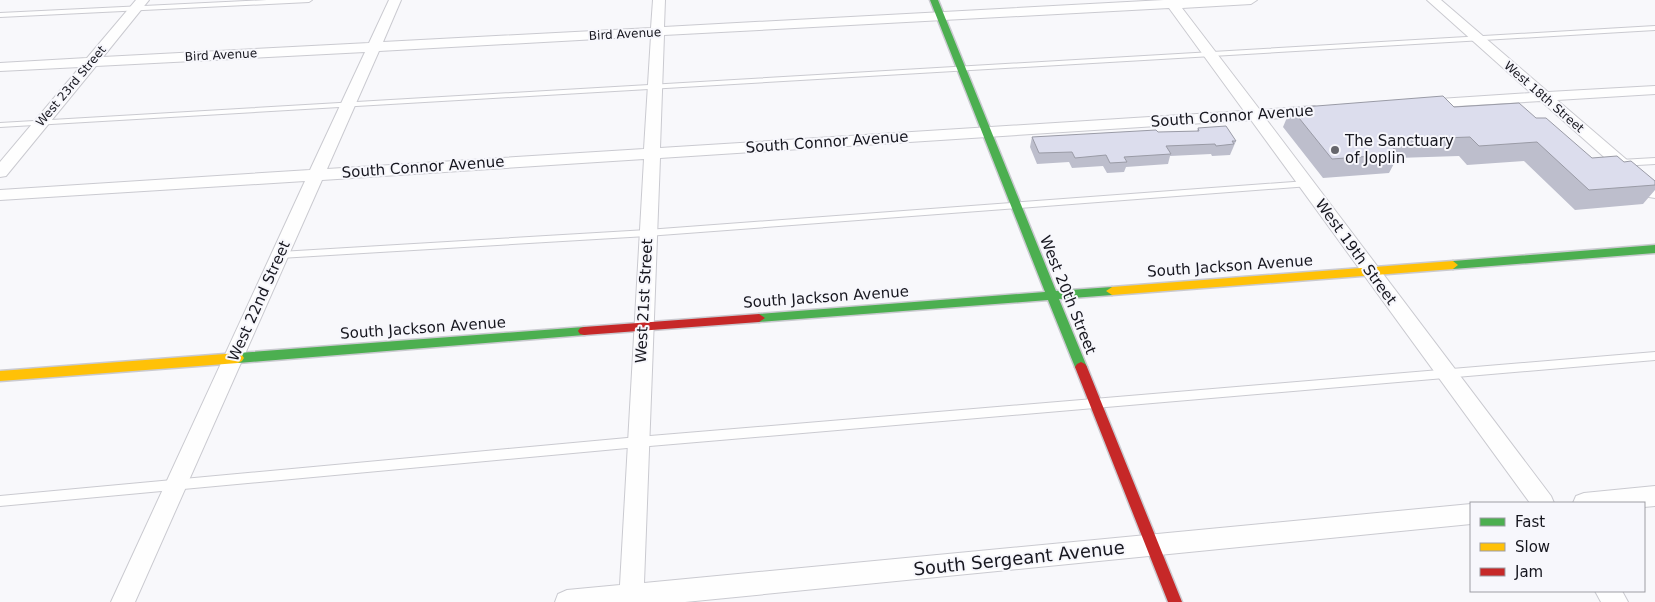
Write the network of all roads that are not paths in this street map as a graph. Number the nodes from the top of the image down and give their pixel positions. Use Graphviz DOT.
graph roads {
  1 [pos="309,0"];
  2 [pos="395,0"];
  3 [pos="659,0"];
  4 [pos="934,0"];
  5 [pos="1251,0"];
  6 [pos="1433,0"];
  7 [pos="1172,2"];
  8 [pos="139,4"];
  9 [pos="0,15"];
  10 [pos="941,17"];
  11 [pos="1655,28"];
  12 [pos="657,32"];
  13 [pos="1477,38"];
  14 [pos="374,47"];
  15 [pos="1211,55"];
  16 [pos="91,62"];
  17 [pos="0,66"];
  18 [pos="962,69"];
  19 [pos="654,87"];
  20 [pos="1655,90"];
  21 [pos="1544,97"];
  22 [pos="348,105"];
  23 [pos="1405,106"];
  24 [pos="1328,110"];
  25 [pos="1255,115"];
  26 [pos="41,122"];
  27 [pos="0,124"];
  28 [pos="987,132"];
  29 [pos="651,152"];
  30 [pos="1655,161"];
  31 [pos="1620,163"];
  32 [pos="0,172"];
  33 [pos="317,174"];
  34 [pos="1307,184"];
  35 [pos="1655,193"];
  36 [pos="0,195"];
  37 [pos="1016,206"];
  38 [pos="647,233"];
  39 [pos="1655,249"];
  40 [pos="280,255"];
  41 [pos="1370,271"];
  42 [pos="1052,295"];
  43 [pos="643,327"];
  44 [pos="1655,356"];
  45 [pos="234,358"];
  46 [pos="1447,374"];
  47 [pos="0,376"];
  48 [pos="1096,405"];
  49 [pos="638,442"];
  50 [pos="176,486"];
  51 [pos="1655,496"];
  52 [pos="0,501"];
  53 [pos="1542,502"];
  54 [pos="1594,502"];
  55 [pos="1470,514"];
  56 [pos="1152,545"];
  57 [pos="1608,592"];
  58 [pos="632,599"];
  59 [pos="124,602"];
  60 [pos="567,602"];
  61 [pos="1175,602"];
  62 [pos="1616,602"];
  1 -- 8 [label="lane"];
  2 -- 14 [label="street, West 22nd Street"];
  3 -- 12 [label="street, West 21st Street"];
  4 -- 10 [label="street, West 20th Street"];
  5 -- 7 [label="street, Bird Avenue"];
  6 -- 13 [label="street, West 18th Street"];
  7 -- 10 [label="street, Bird Avenue"];
  7 -- 15 [label="street, West 19th Street"];
  8 -- 9 [label="lane"];
  8 -- 16 [label="street, West 23rd Street"];
  10 -- 12 [label="street, Bird Avenue"];
  10 -- 18 [label="street, West 20th Street"];
  11 -- 13 [label="lane"];
  12 -- 14 [label="street, Bird Avenue"];
  12 -- 19 [label="street, West 21st Street"];
  13 -- 15 [label="lane"];
  13 -- 21 [label="street, West 18th Street"];
  14 -- 16 [label="street, Bird Avenue"];
  14 -- 22 [label="street, West 22nd Street"];
  15 -- 18 [label="lane"];
  15 -- 25 [label="street, West 19th Street"];
  16 -- 17 [label="street, Bird Avenue"];
  16 -- 26 [label="street, West 23rd Street"];
  18 -- 19 [label="lane"];
  18 -- 28 [label="street, West 20th Street"];
  19 -- 22 [label="lane"];
  19 -- 29 [label="street, West 21st Street"];
  20 -- 21 [label="street"];
  21 -- 23 [label="street"];
  21 -- 31 [label="street, West 18th Street"];
  22 -- 26 [label="lane"];
  22 -- 33 [label="street, West 22nd Street"];
  24 -- 25 [label="street, South Connor Avenue"];
  25 -- 28 [label="street, South Connor Avenue"];
  25 -- 34 [label="street, West 19th Street"];
  26 -- 27 [label="lane"];
  26 -- 32 [label="street, West 23rd Street"];
  28 -- 29 [label="street, South Connor Avenue"];
  28 -- 37 [label="street, West 20th Street"];
  29 -- 33 [label="street, South Connor Avenue"];
  29 -- 38 [label="street, West 21st Street"];
  30 -- 31 [label="lane"];
  31 -- 35 [label="street, West 18th Street"];
  33 -- 36 [label="street, South Connor Avenue"];
  33 -- 40 [label="street, West 22nd Street"];
  34 -- 37 [label="lane"];
  34 -- 41 [label="street, West 19th Street"];
  37 -- 38 [label="lane"];
  37 -- 42 [label="street, West 20th Street"];
  38 -- 40 [label="lane"];
  38 -- 43 [label="street, West 21st Street"];
  39 -- 41 [label="street, South Jackson Avenue"];
  40 -- 45 [label="street, West 22nd Street"];
  41 -- 42 [label="street, South Jackson Avenue"];
  41 -- 46 [label="street, West 19th Street"];
  42 -- 43 [label="street, South Jackson Avenue"];
  42 -- 48 [label="street, West 20th Street"];
  43 -- 45 [label="street, South Jackson Avenue"];
  43 -- 49 [label="street, West 21st Street"];
  44 -- 46 [label="lane"];
  45 -- 47 [label="street, South Jackson Avenue"];
  45 -- 50 [label="street, West 22nd Street"];
  46 -- 48 [label="lane"];
  46 -- 53 [label="street, West 19th Street"];
  48 -- 49 [label="lane"];
  48 -- 56 [label="street, West 20th Street"];
  49 -- 50 [label="lane"];
  49 -- 58 [label="street, West 21st Street"];
  50 -- 52 [label="lane"];
  50 -- 59 [label="street, West 22nd Street"];
  51 -- 54 [label="street"];
  55 -- 56 [label="street, South Sergeant Avenue"];
  56 -- 58 [label="street, South Sergeant Avenue"];
  56 -- 61 [label="street, West 20th Street"];
  57 -- 62 [label="street"];
  58 -- 60 [label="street, South Sergeant Avenue"];
}
